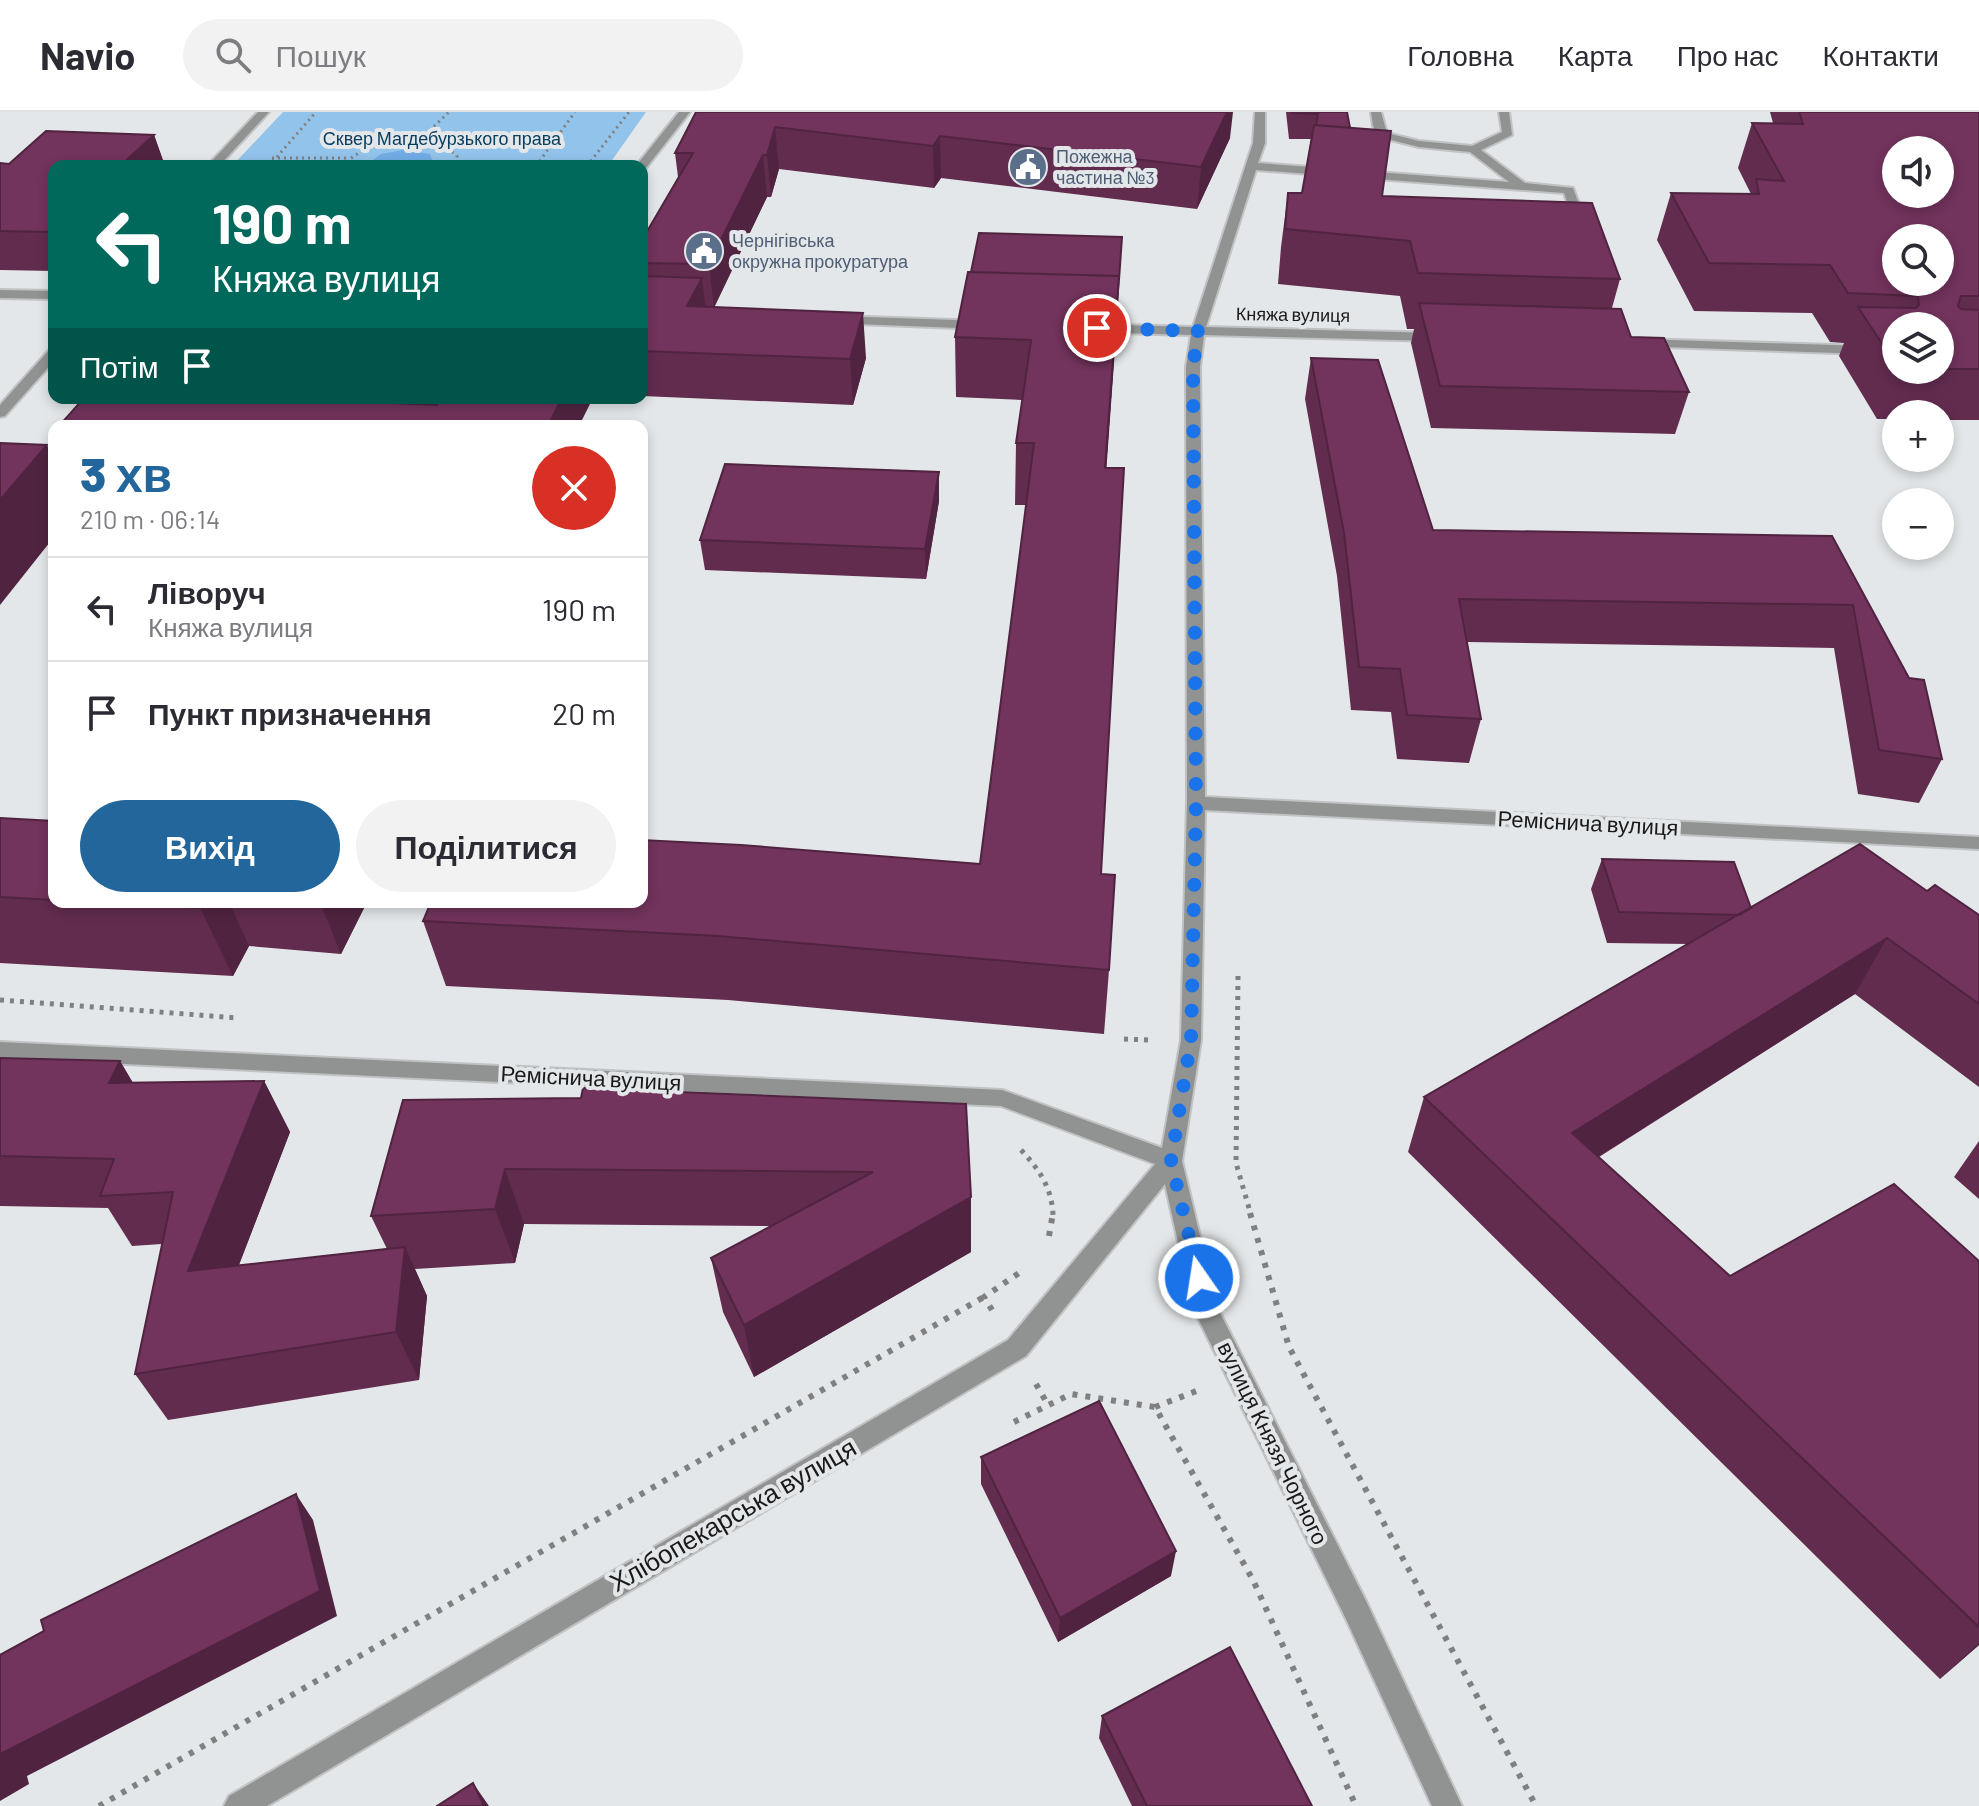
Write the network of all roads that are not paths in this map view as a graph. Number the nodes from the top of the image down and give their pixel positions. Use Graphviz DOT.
graph roads {
  1 [pos="264,112"];
  2 [pos="685,112"];
  3 [pos="1260,112"];
  4 [pos="1376,112"];
  5 [pos="1504,112"];
  6 [pos="1473,149"];
  7 [pos="219,160"];
  8 [pos="647,160"];
  9 [pos="1250,166"];
  10 [pos="1522,187"];
  11 [pos="1561,208"];
  12 [pos="1575,209"];
  13 [pos="1587,244"];
  14 [pos="0,294"];
  15 [pos="48,295"];
  16 [pos="814,319"];
  17 [pos="1001,325"];
  18 [pos="1079,328"];
  19 [pos="1198,331"];
  20 [pos="1446,337"];
  21 [pos="1631,343"];
  22 [pos="1882,351"];
  23 [pos="48,360"];
  24 [pos="0,413"];
  25 [pos="1196,803"];
  26 [pos="1979,843"];
  27 [pos="0,1050"];
  28 [pos="1171,1161"];
  29 [pos="239,1806"];
  30 [pos="1447,1806"];
  1 -- 7 [label="street"];
  2 -- 8 [label="street"];
  3 -- 9 [label="street, вулиця Князя Чорного"];
  4 -- 6 [label="street"];
  5 -- 6 [label="street"];
  6 -- 10 [label="street"];
  9 -- 10 [label="street"];
  9 -- 19 [label="street, вулиця Князя Чорного"];
  10 -- 12 [label="street"];
  11 -- 12 [label="street"];
  12 -- 13 [label="street"];
  14 -- 15 [label="street"];
  16 -- 17 [label="street"];
  18 -- 19 [label="street, Княжа вулиця"];
  19 -- 20 [label="street, Княжа вулиця"];
  19 -- 25 [label="street, вулиця Князя Чорного"];
  21 -- 22 [label="street"];
  23 -- 24 [label="street"];
  25 -- 26 [label="street, Реміснича вулиця"];
  25 -- 28 [label="street, вулиця Князя Чорного"];
  27 -- 28 [label="street, Реміснича вулиця"];
  28 -- 29 [label="street, Хлібопекарська вулиця"];
  28 -- 30 [label="street, вулиця Князя Чорного"];
}
